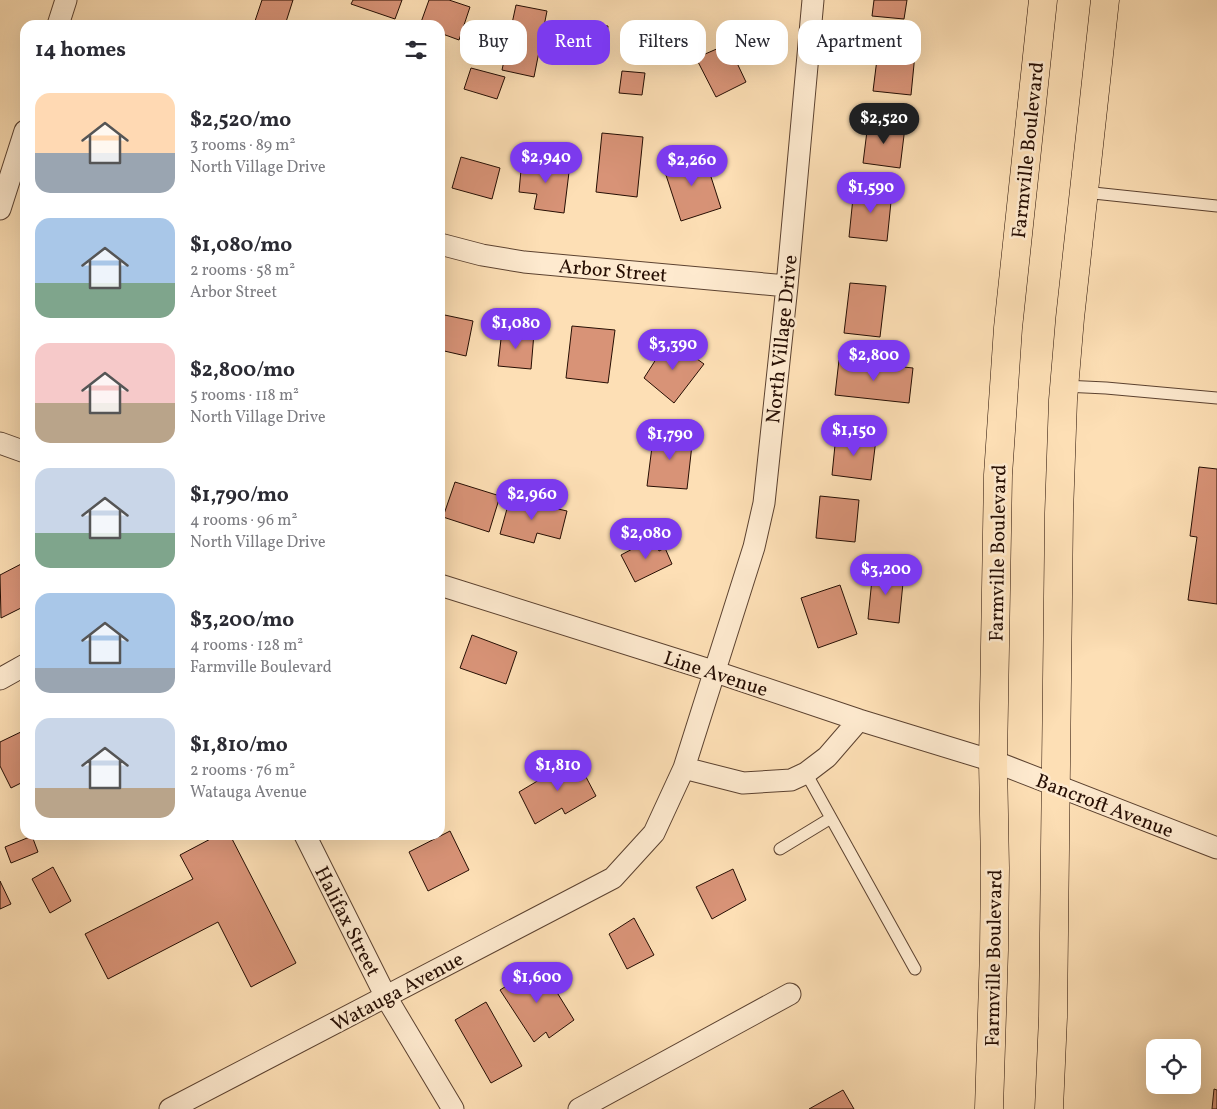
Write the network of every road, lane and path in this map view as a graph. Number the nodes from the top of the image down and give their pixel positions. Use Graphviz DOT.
graph roads {
  1 [pos="66,0"];
  2 [pos="813,0"];
  3 [pos="1043,0"];
  4 [pos="1105,0"];
  5 [pos="60,20"];
  6 [pos="20,147"];
  7 [pos="1084,192"];
  8 [pos="1217,206"];
  9 [pos="0,209"];
  10 [pos="445,245"];
  11 [pos="787,286"];
  12 [pos="1064,386"];
  13 [pos="1217,398"];
  14 [pos="0,444"];
  15 [pos="20,450"];
  16 [pos="445,587"];
  17 [pos="20,668"];
  18 [pos="716,672"];
  19 [pos="0,679"];
  20 [pos="859,720"];
  21 [pos="993,761"];
  22 [pos="684,768"];
  23 [pos="806,773"];
  24 [pos="1057,787"];
  25 [pos="832,818"];
  26 [pos="308,840"];
  27 [pos="1217,848"];
  28 [pos="780,849"];
  29 [pos="915,969"];
  30 [pos="790,994"];
  31 [pos="386,997"];
  32 [pos="170,1109"];
  33 [pos="453,1109"];
  34 [pos="579,1109"];
  35 [pos="989,1109"];
  36 [pos="1049,1109"];
  1 -- 5 [label="street"];
  2 -- 11 [label="street, North Village Drive"];
  3 -- 21 [label="main road, Farmville Boulevard"];
  4 -- 7 [label="main road"];
  6 -- 9 [label="street"];
  7 -- 8 [label="lane"];
  7 -- 12 [label="main road"];
  10 -- 11 [label="street, Arbor Street"];
  11 -- 18 [label="street, North Village Drive"];
  12 -- 13 [label="lane"];
  12 -- 24 [label="main road"];
  14 -- 15 [label="street"];
  16 -- 18 [label="street, Line Avenue"];
  17 -- 19 [label="street"];
  18 -- 20 [label="street, Line Avenue"];
  18 -- 22 [label="street, Watauga Avenue"];
  20 -- 21 [label="street, Line Avenue"];
  20 -- 23 [label="street"];
  21 -- 24 [label="street, Bancroft Avenue"];
  21 -- 35 [label="main road, Farmville Boulevard"];
  22 -- 23 [label="street"];
  22 -- 31 [label="street, Watauga Avenue"];
  23 -- 25 [label="lane"];
  24 -- 27 [label="street, Bancroft Avenue"];
  24 -- 36 [label="main road"];
  25 -- 28 [label="lane"];
  25 -- 29 [label="lane"];
  26 -- 31 [label="street, Halifax Street"];
  30 -- 34 [label="street"];
  31 -- 32 [label="street, Watauga Avenue"];
  31 -- 33 [label="street, Halifax Street"];
}
